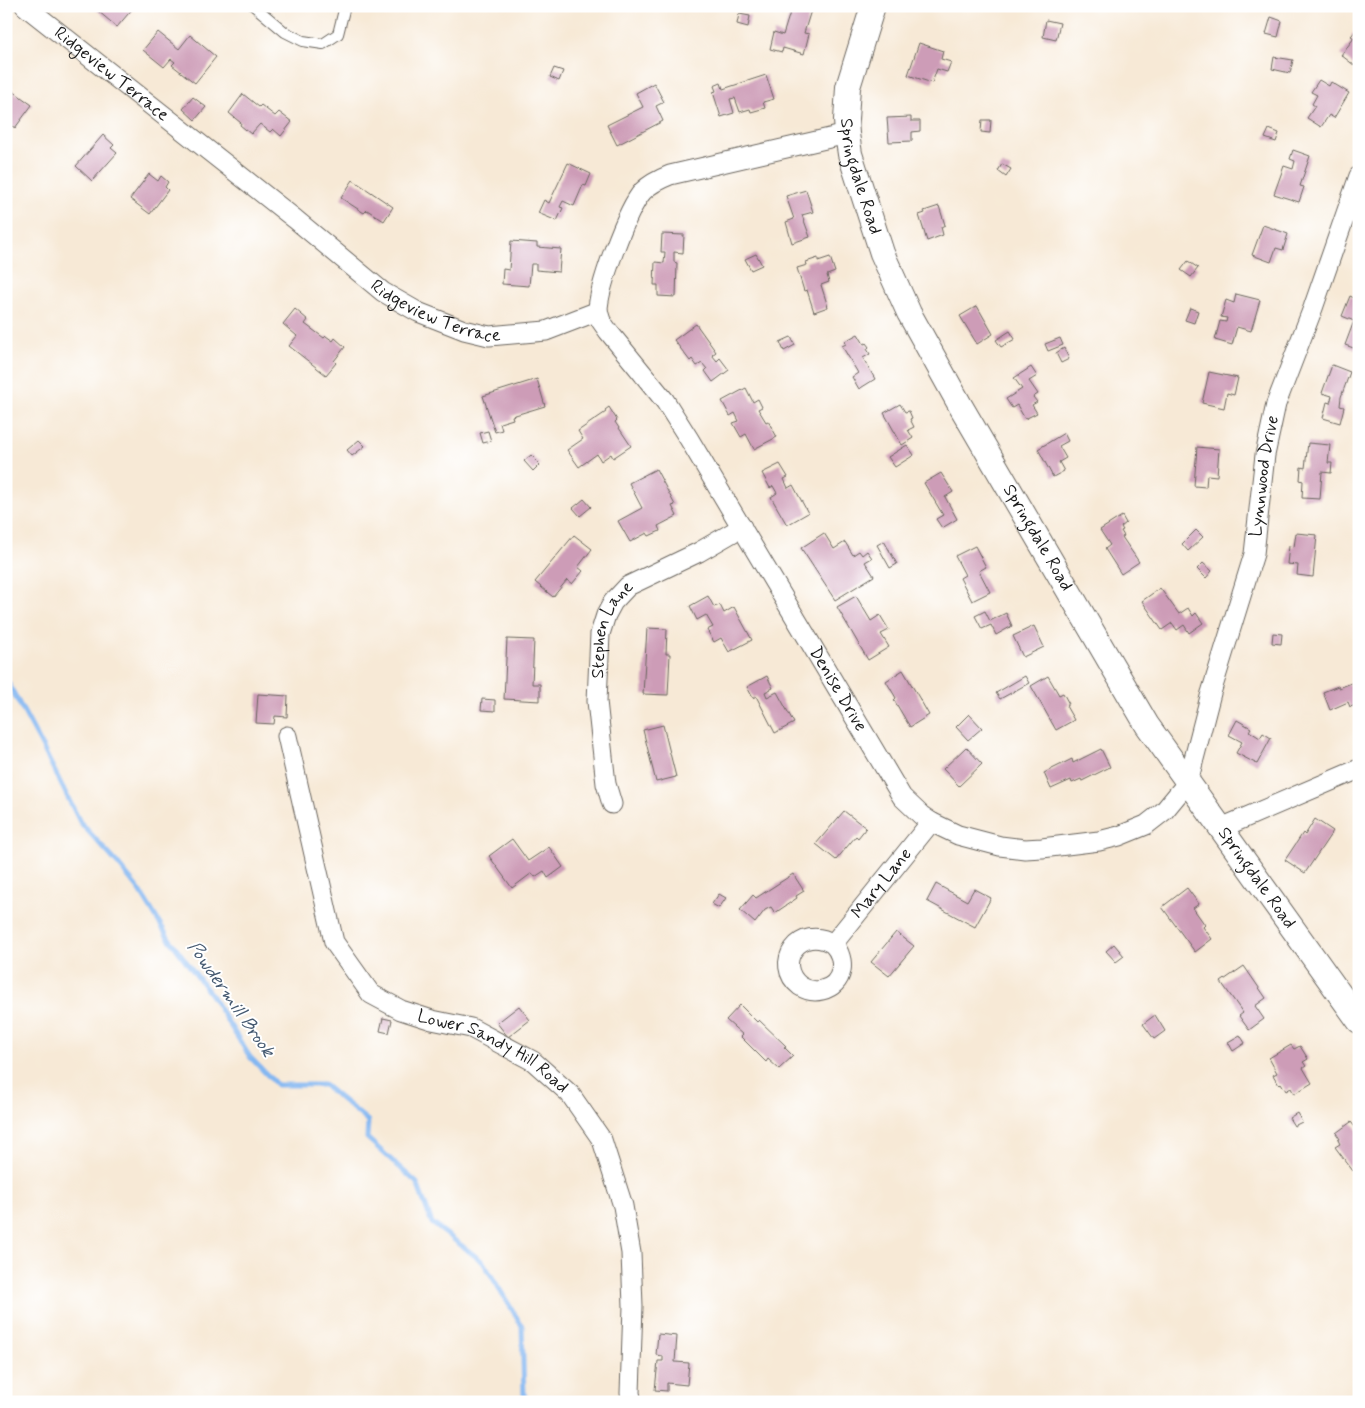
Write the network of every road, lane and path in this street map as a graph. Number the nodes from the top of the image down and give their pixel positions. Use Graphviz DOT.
graph roads {
  1 [pos="25,6"];
  2 [pos="254,6"];
  3 [pos="345,6"];
  4 [pos="873,6"];
  5 [pos="847,134"];
  6 [pos="1359,176"];
  7 [pos="598,311"];
  8 [pos="742,527"];
  9 [pos="287,736"];
  10 [pos="1359,769"];
  11 [pos="1188,782"];
  12 [pos="612,804"];
  13 [pos="931,822"];
  14 [pos="1221,828"];
  15 [pos="833,944"];
  16 [pos="1359,1021"];
  17 [pos="632,1402"];
  1 -- 7 [label="street, Ridgeview Terrace"];
  2 -- 3 [label="lane"];
  4 -- 5 [label="street, Springdale Road"];
  5 -- 7 [label="street"];
  5 -- 11 [label="street, Springdale Road"];
  6 -- 11 [label="street, Lynnwood Drive"];
  7 -- 8 [label="street, Denise Drive"];
  8 -- 12 [label="street, Stephen Lane"];
  8 -- 13 [label="street, Denise Drive"];
  9 -- 17 [label="street, Lower Sandy Hill Road"];
  10 -- 14 [label="street"];
  11 -- 13 [label="street, Denise Drive"];
  11 -- 14 [label="street, Springdale Road"];
  13 -- 15 [label="street, Mary Lane"];
  14 -- 16 [label="street, Springdale Road"];
}
